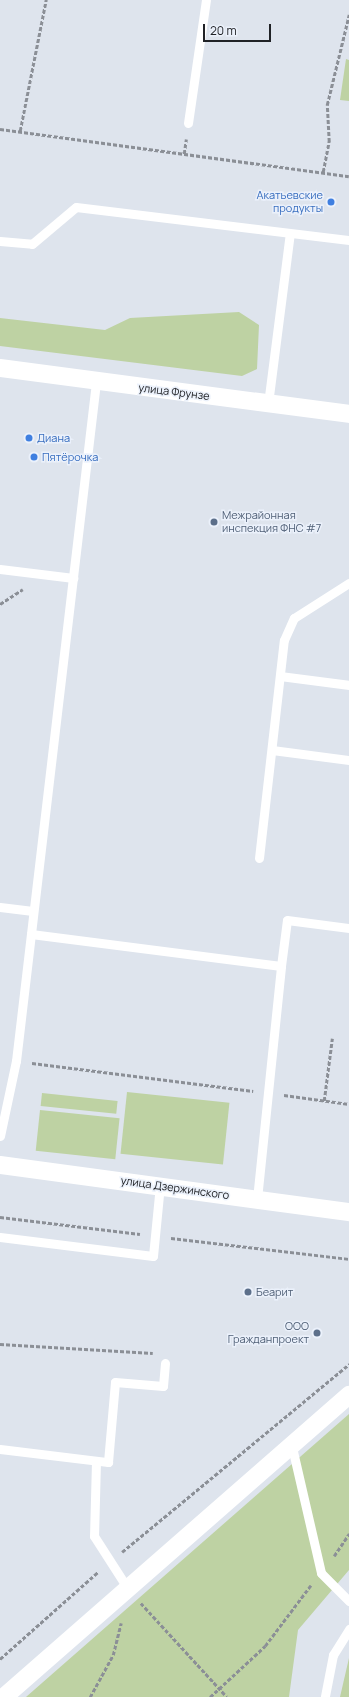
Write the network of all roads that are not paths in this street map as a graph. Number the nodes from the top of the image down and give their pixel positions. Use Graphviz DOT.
graph roads {
  1 [pos="206,0"];
  2 [pos="188,123"];
  3 [pos="290,233"];
  4 [pos="349,240"];
  5 [pos="0,241"];
  6 [pos="0,368"];
  7 [pos="96,382"];
  8 [pos="268,404"];
  9 [pos="349,414"];
  10 [pos="0,569"];
  11 [pos="73,578"];
  12 [pos="349,583"];
  13 [pos="280,676"];
  14 [pos="349,685"];
  15 [pos="272,750"];
  16 [pos="349,760"];
  17 [pos="259,858"];
  18 [pos="0,908"];
  19 [pos="33,911"];
  20 [pos="349,928"];
  21 [pos="31,934"];
  22 [pos="281,966"];
  23 [pos="0,1136"];
  24 [pos="0,1165"];
  25 [pos="160,1185"];
  26 [pos="257,1199"];
  27 [pos="349,1212"];
  28 [pos="0,1237"];
  29 [pos="165,1363"];
  30 [pos="349,1395"];
  31 [pos="292,1447"];
  32 [pos="0,1449"];
  33 [pos="96,1461"];
  34 [pos="128,1589"];
  35 [pos="349,1601"];
  36 [pos="349,1629"];
  37 [pos="325,1696"];
  38 [pos="4,1697"];
  1 -- 2 [label="lane"];
  3 -- 4 [label="lane"];
  3 -- 5 [label="lane"];
  3 -- 8 [label="lane"];
  6 -- 7 [label="street, улица Фрунзе"];
  7 -- 8 [label="street, улица Фрунзе"];
  7 -- 11 [label="lane"];
  8 -- 9 [label="street, улица Фрунзе"];
  10 -- 11 [label="lane"];
  11 -- 19 [label="lane"];
  12 -- 13 [label="lane"];
  13 -- 14 [label="lane"];
  13 -- 15 [label="lane"];
  15 -- 16 [label="lane"];
  15 -- 17 [label="lane"];
  18 -- 19 [label="lane"];
  19 -- 21 [label="lane"];
  20 -- 22 [label="lane"];
  21 -- 22 [label="lane"];
  21 -- 23 [label="lane"];
  22 -- 26 [label="lane"];
  24 -- 25 [label="street, улица Дзержинского"];
  25 -- 26 [label="street, улица Дзержинского"];
  25 -- 28 [label="lane"];
  26 -- 27 [label="street, улица Дзержинского"];
  29 -- 33 [label="lane"];
  30 -- 31 [label="street"];
  31 -- 34 [label="street"];
  31 -- 35 [label="lane"];
  32 -- 33 [label="lane"];
  33 -- 34 [label="lane"];
  34 -- 38 [label="street"];
  36 -- 37 [label="lane"];
}
